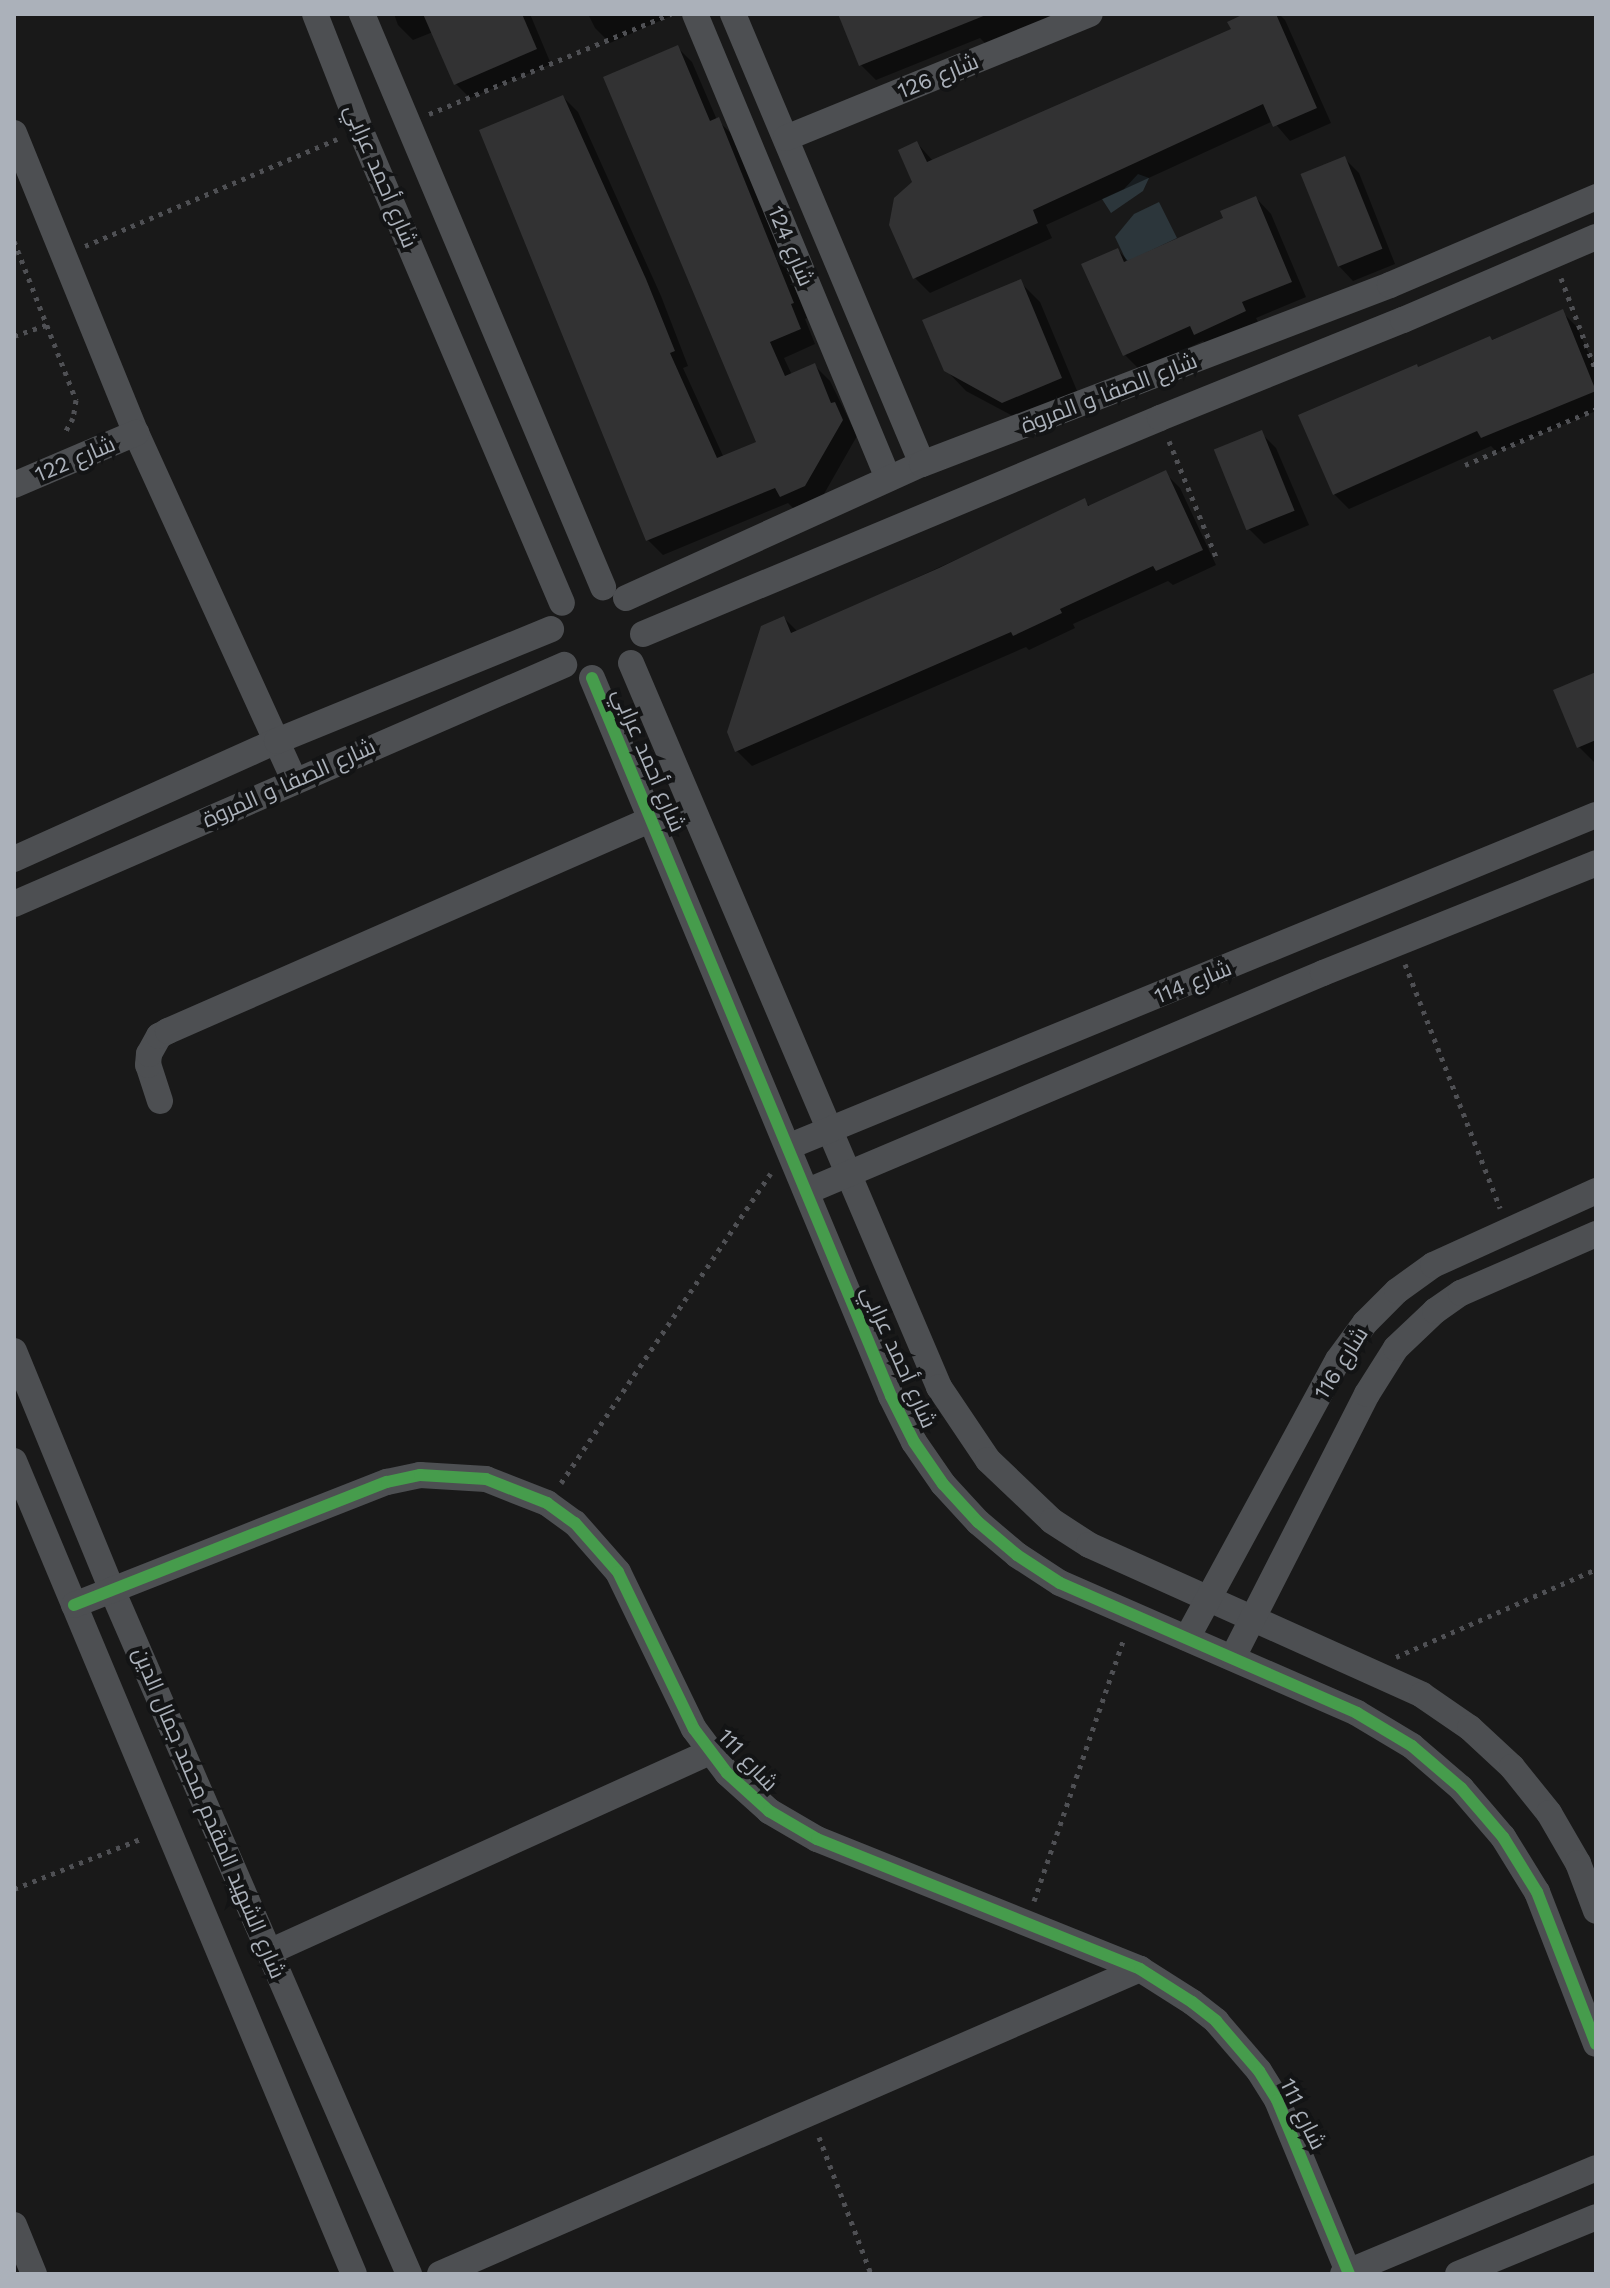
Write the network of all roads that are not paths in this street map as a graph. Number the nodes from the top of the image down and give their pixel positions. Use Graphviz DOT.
graph roads {
  1 [pos="315,14"];
  2 [pos="362,14"];
  3 [pos="695,14"];
  4 [pos="733,14"];
  5 [pos="1090,14"];
  6 [pos="14,133"];
  7 [pos="786,138"];
  8 [pos="1596,197"];
  9 [pos="1596,237"];
  10 [pos="1390,285"];
  11 [pos="1403,320"];
  12 [pos="136,433"];
  13 [pos="922,464"];
  14 [pos="888,478"];
  15 [pos="14,485"];
  16 [pos="615,592"];
  17 [pos="562,603"];
  18 [pos="551,629"];
  19 [pos="643,634"];
  20 [pos="631,663"];
  21 [pos="564,665"];
  22 [pos="592,678"];
  23 [pos="277,741"];
  24 [pos="294,779"];
  25 [pos="1596,815"];
  26 [pos="652,819"];
  27 [pos="14,859"];
  28 [pos="1596,863"];
  29 [pos="14,904"];
  30 [pos="1305,936"];
  31 [pos="1323,973"];
  32 [pos="160,1101"];
  33 [pos="827,1130"];
  34 [pos="790,1146"];
  35 [pos="847,1176"];
  36 [pos="808,1191"];
  37 [pos="1596,1191"];
  38 [pos="1596,1234"];
  39 [pos="14,1351"];
  40 [pos="14,1461"];
  41 [pos="112,1590"];
  42 [pos="1208,1599"];
  43 [pos="74,1605"];
  44 [pos="1252,1619"];
  45 [pos="1187,1638"];
  46 [pos="1233,1657"];
  47 [pos="709,1752"];
  48 [pos="1596,1911"];
  49 [pos="269,1952"];
  50 [pos="1140,1969"];
  51 [pos="1596,2044"];
  52 [pos="1596,2168"];
  53 [pos="1596,2217"];
  54 [pos="14,2225"];
  55 [pos="1347,2273"];
  56 [pos="34,2274"];
  57 [pos="354,2274"];
  58 [pos="409,2274"];
  59 [pos="440,2274"];
  60 [pos="1458,2274"];
  1 -- 17 [label="street, شارع أحمد عرابي"];
  2 -- 16 [label="street, شارع أحمد عرابي"];
  3 -- 14 [label="street, شارع 124"];
  4 -- 7 [label="street, شارع 124"];
  5 -- 7 [label="street, شارع 126"];
  6 -- 12 [label="street"];
  7 -- 13 [label="street, شارع 124"];
  8 -- 10 [label="street, شارع الصفا و المروة"];
  9 -- 11 [label="street, شارع الصفا و المروة"];
  10 -- 11 [label="street"];
  10 -- 13 [label="street, شارع الصفا و المروة"];
  11 -- 19 [label="street, شارع الصفا و المروة"];
  12 -- 15 [label="street, شارع 122"];
  12 -- 23 [label="street"];
  13 -- 14 [label="street, شارع الصفا و المروة"];
  14 -- 16 [label="street, شارع الصفا و المروة"];
  16 -- 17 [label="street"];
  16 -- 19 [label="street"];
  17 -- 18 [label="street"];
  18 -- 21 [label="street"];
  18 -- 23 [label="street, شارع الصفا و المروة"];
  19 -- 20 [label="street"];
  20 -- 22 [label="street"];
  20 -- 33 [label="street, شارع أحمد عرابي"];
  21 -- 22 [label="street"];
  21 -- 24 [label="street, شارع الصفا و المروة"];
  22 -- 26 [label="street, شارع أحمد عرابي"];
  23 -- 24 [label="street"];
  23 -- 27 [label="street, شارع الصفا و المروة"];
  24 -- 29 [label="street, شارع الصفا و المروة"];
  25 -- 30 [label="street, شارع 114"];
  26 -- 32 [label="street"];
  26 -- 34 [label="street, شارع أحمد عرابي"];
  28 -- 31 [label="street, شارع 114"];
  30 -- 31 [label="street"];
  30 -- 33 [label="street, شارع 114"];
  31 -- 35 [label="street, شارع 114"];
  33 -- 34 [label="street, شارع 114"];
  33 -- 35 [label="street, شارع أحمد عرابي"];
  34 -- 36 [label="street, شارع أحمد عرابي"];
  35 -- 36 [label="street, شارع 114"];
  35 -- 42 [label="street, شارع أحمد عرابي"];
  36 -- 45 [label="street, شارع أحمد عرابي"];
  37 -- 42 [label="street, شارع 116"];
  38 -- 44 [label="street, شارع 116"];
  39 -- 41 [label="street, شارع الشهيد المقدم محمد جمال الدين"];
  40 -- 43 [label="street, شارع الشهيد المقدم محمد جمال الدين"];
  41 -- 43 [label="street, شارع 111"];
  41 -- 47 [label="street, شارع 111"];
  41 -- 49 [label="street, شارع الشهيد المقدم محمد جمال الدين"];
  42 -- 44 [label="street, شارع أحمد عرابي"];
  42 -- 45 [label="street, شارع 116"];
  43 -- 57 [label="street, شارع الشهيد المقدم محمد جمال الدين"];
  44 -- 46 [label="street, شارع 116"];
  44 -- 48 [label="street, شارع أحمد عرابي"];
  45 -- 46 [label="street, شارع أحمد عرابي"];
  46 -- 51 [label="street, شارع أحمد عرابي"];
  47 -- 49 [label="street"];
  47 -- 50 [label="street, شارع 111"];
  49 -- 58 [label="street, شارع الشهيد المقدم محمد جمال الدين"];
  50 -- 55 [label="street, شارع 111"];
  50 -- 59 [label="street"];
  52 -- 55 [label="street"];
  53 -- 60 [label="street"];
  54 -- 56 [label="street"];
}
